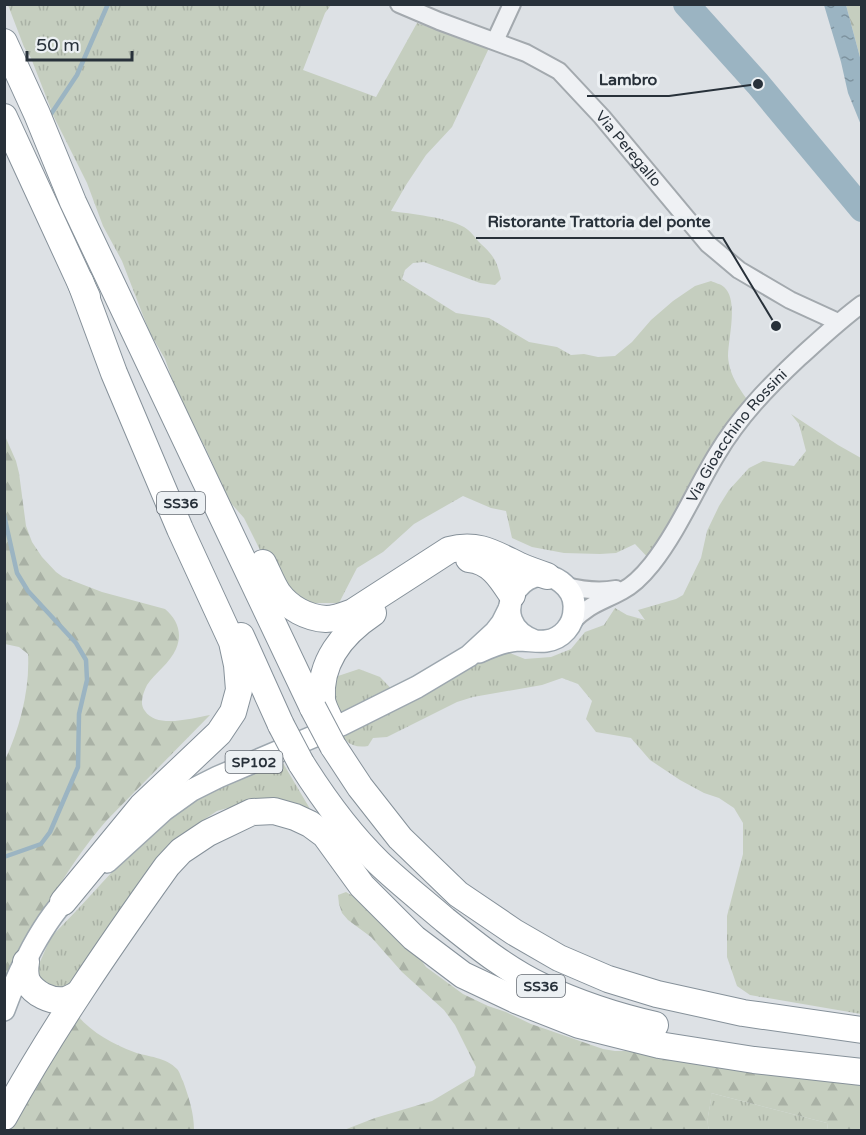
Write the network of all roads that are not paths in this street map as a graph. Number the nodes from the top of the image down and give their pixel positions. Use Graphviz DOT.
graph roads {
  1 [pos="399,4"];
  2 [pos="512,4"];
  3 [pos="495,41"];
  4 [pos="4,42"];
  5 [pos="4,117"];
  6 [pos="80,281"];
  7 [pos="861,304"];
  8 [pos="838,322"];
  9 [pos="152,368"];
  10 [pos="556,581"];
  11 [pos="631,585"];
  12 [pos="511,602"];
  13 [pos="572,622"];
  14 [pos="535,640"];
  15 [pos="469,656"];
  16 [pos="321,713"];
  17 [pos="63,902"];
  18 [pos="26,962"];
  19 [pos="78,994"];
  20 [pos="4,1010"];
  21 [pos="861,1030"];
  22 [pos="861,1067"];
  23 [pos="861,1072"];
  24 [pos="4,1117"];
  1 -- 3 [label="street, Via Peregallo"];
  2 -- 3 [label="street"];
  3 -- 8 [label="street, Via Peregallo"];
  4 -- 9 [label="highway, SS36"];
  5 -- 6 [label="highway, SS36"];
  6 -- 17 [label="highway"];
  6 -- 22 [label="highway, SS36, bridge"];
  7 -- 8 [label="street, Via Gioacchino Rossini"];
  8 -- 11 [label="street, Via Gioacchino Rossini"];
  9 -- 10 [label="highway"];
  9 -- 16 [label="highway, SS36"];
  10 -- 11 [label="street"];
  10 -- 12 [label="main road"];
  10 -- 13 [label="main road"];
  11 -- 13 [label="street, Via Gioacchino Rossini"];
  12 -- 14 [label="main road"];
  12 -- 15 [label="main road, SP102"];
  12 -- 16 [label="highway"];
  13 -- 14 [label="main road"];
  14 -- 15 [label="main road, SP102"];
  15 -- 17 [label="main road, SP102"];
  16 -- 21 [label="highway, SS36, bridge"];
  17 -- 18 [label="main road, SP102"];
  18 -- 19 [label="highway"];
  18 -- 20 [label="main road, SP102"];
  19 -- 23 [label="highway"];
  19 -- 24 [label="highway"];
}
